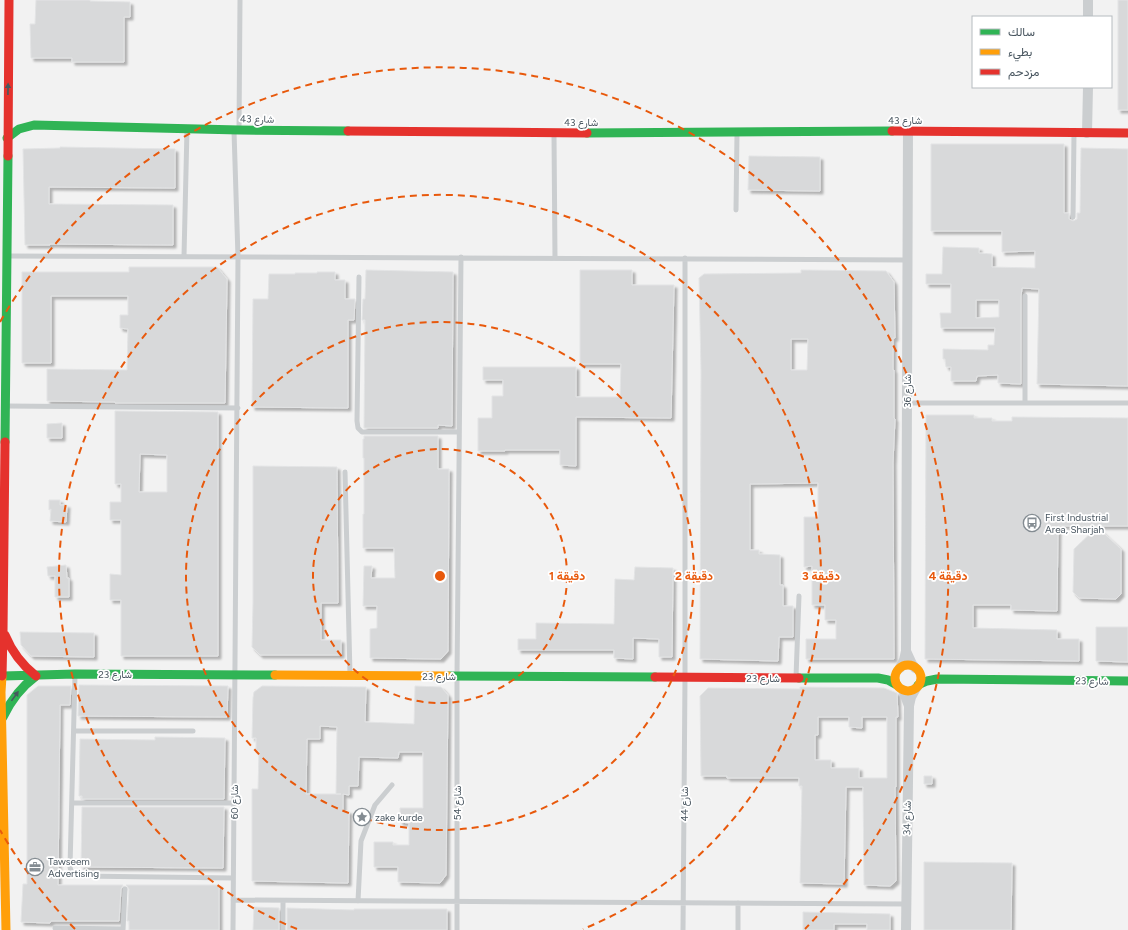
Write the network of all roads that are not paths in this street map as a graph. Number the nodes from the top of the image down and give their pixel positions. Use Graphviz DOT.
graph roads {
  1 [pos="8,0"];
  2 [pos="240,0"];
  3 [pos="1088,0"];
  4 [pos="1088,16"];
  5 [pos="1088,88"];
  6 [pos="7,108"];
  7 [pos="34,125"];
  8 [pos="187,128"];
  9 [pos="237,130"];
  10 [pos="908,131"];
  11 [pos="737,132"];
  12 [pos="554,133"];
  13 [pos="1074,133"];
  14 [pos="1087,133"];
  15 [pos="1128,133"];
  16 [pos="7,138"];
  17 [pos="736,210"];
  18 [pos="1073,217"];
  19 [pos="6,256"];
  20 [pos="184,256"];
  21 [pos="238,257"];
  22 [pos="461,257"];
  23 [pos="555,258"];
  24 [pos="685,258"];
  25 [pos="908,260"];
  26 [pos="359,277"];
  27 [pos="1025,296"];
  28 [pos="907,403"];
  29 [pos="1025,403"];
  30 [pos="1128,403"];
  31 [pos="5,406"];
  32 [pos="238,408"];
  33 [pos="459,432"];
  34 [pos="345,472"];
  35 [pos="799,596"];
  36 [pos="3,632"];
  37 [pos="906,650"];
  38 [pos="899,669"];
  39 [pos="917,670"];
  40 [pos="75,674"];
  41 [pos="235,675"];
  42 [pos="1,676"];
  43 [pos="36,676"];
  44 [pos="350,676"];
  45 [pos="457,676"];
  46 [pos="685,677"];
  47 [pos="796,678"];
  48 [pos="878,678"];
  49 [pos="936,679"];
  50 [pos="1128,681"];
  51 [pos="917,687"];
  52 [pos="900,688"];
  53 [pos="909,706"];
  54 [pos="2,722"];
  55 [pos="74,730"];
  56 [pos="193,731"];
  57 [pos="392,785"];
  58 [pos="72,803"];
  59 [pos="234,803"];
  60 [pos="234,878"];
  61 [pos="6,881"];
  62 [pos="125,889"];
  63 [pos="0,890"];
  64 [pos="233,900"];
  65 [pos="283,901"];
  66 [pos="358,901"];
  67 [pos="457,902"];
  68 [pos="683,903"];
  69 [pos="738,903"];
  70 [pos="907,904"];
  71 [pos="55,928"];
  72 [pos="123,929"];
  73 [pos="6,930"];
  74 [pos="233,930"];
  75 [pos="283,930"];
  76 [pos="457,930"];
  77 [pos="683,930"];
  78 [pos="738,930"];
  79 [pos="906,930"];
  6 -- 1 [label="street, one-way"];
  2 -- 9 [label="lane, شارع 60"];
  3 -- 4 [label="street"];
  5 -- 14 [label="street"];
  6 -- 7 [label="street, شارع 43"];
  6 -- 16 [label="street"];
  7 -- 8 [label="street, شارع 43"];
  7 -- 16 [label="street, شارع 43"];
  8 -- 9 [label="street, شارع 43"];
  8 -- 20 [label="lane"];
  9 -- 12 [label="street, شارع 43"];
  9 -- 21 [label="lane, شارع 60"];
  10 -- 11 [label="street, شارع 43"];
  10 -- 13 [label="street, شارع 43"];
  10 -- 25 [label="street, شارع 36"];
  11 -- 12 [label="street, شارع 43"];
  11 -- 17 [label="lane"];
  12 -- 23 [label="lane"];
  13 -- 14 [label="street, شارع 43"];
  13 -- 18 [label="lane"];
  14 -- 15 [label="street, شارع 43"];
  16 -- 19 [label="street"];
  19 -- 20 [label="lane"];
  19 -- 31 [label="street"];
  20 -- 21 [label="lane"];
  21 -- 22 [label="lane"];
  21 -- 32 [label="lane, شارع 60"];
  22 -- 23 [label="lane"];
  22 -- 33 [label="lane, شارع 54"];
  23 -- 24 [label="lane"];
  24 -- 25 [label="lane"];
  24 -- 46 [label="lane, شارع 44"];
  25 -- 28 [label="street, شارع 36"];
  26 -- 33 [label="lane"];
  27 -- 29 [label="lane"];
  28 -- 29 [label="lane"];
  28 -- 37 [label="street, شارع 36"];
  29 -- 30 [label="lane"];
  31 -- 32 [label="lane"];
  31 -- 36 [label="street"];
  32 -- 41 [label="lane, شارع 60"];
  33 -- 45 [label="lane, شارع 54"];
  34 -- 44 [label="lane"];
  35 -- 47 [label="lane"];
  36 -- 42 [label="street"];
  36 -- 43 [label="street"];
  37 -- 38 [label="street, شارع 36"];
  37 -- 39 [label="street, شارع 36"];
  38 -- 39 [label="street"];
  38 -- 48 [label="street, شارع 23"];
  38 -- 52 [label="street"];
  39 -- 49 [label="street, شارع 23"];
  39 -- 51 [label="street"];
  40 -- 41 [label="street, شارع 23"];
  40 -- 43 [label="street, شارع 23"];
  40 -- 55 [label="lane"];
  41 -- 44 [label="street, شارع 23"];
  41 -- 59 [label="lane, شارع 60"];
  42 -- 43 [label="street, شارع 23"];
  42 -- 54 [label="street"];
  54 -- 43 [label="street, one-way"];
  44 -- 45 [label="street, شارع 23"];
  45 -- 46 [label="street, شارع 23"];
  45 -- 67 [label="lane, شارع 54"];
  46 -- 47 [label="street, شارع 23"];
  46 -- 68 [label="lane, شارع 44"];
  47 -- 48 [label="street, شارع 23"];
  48 -- 52 [label="street, شارع 23"];
  49 -- 50 [label="street, شارع 23"];
  49 -- 51 [label="street, شارع 23"];
  51 -- 52 [label="street"];
  51 -- 53 [label="street, شارع 34"];
  52 -- 53 [label="street, شارع 34"];
  53 -- 70 [label="street, شارع 34"];
  54 -- 61 [label="street"];
  55 -- 56 [label="lane"];
  55 -- 58 [label="lane"];
  57 -- 66 [label="lane"];
  58 -- 59 [label="lane"];
  58 -- 60 [label="lane"];
  59 -- 60 [label="lane, شارع 60"];
  60 -- 64 [label="lane, شارع 60"];
  61 -- 63 [label="lane"];
  61 -- 73 [label="street"];
  62 -- 72 [label="lane"];
  64 -- 65 [label="lane"];
  64 -- 74 [label="lane, شارع 60"];
  65 -- 66 [label="lane"];
  65 -- 75 [label="lane"];
  66 -- 67 [label="lane"];
  67 -- 68 [label="lane"];
  67 -- 76 [label="lane, شارع 54"];
  68 -- 69 [label="lane"];
  68 -- 77 [label="lane, شارع 44"];
  69 -- 70 [label="lane"];
  69 -- 78 [label="lane"];
  70 -- 79 [label="street, شارع 34"];
  71 -- 72 [label="lane"];
}
